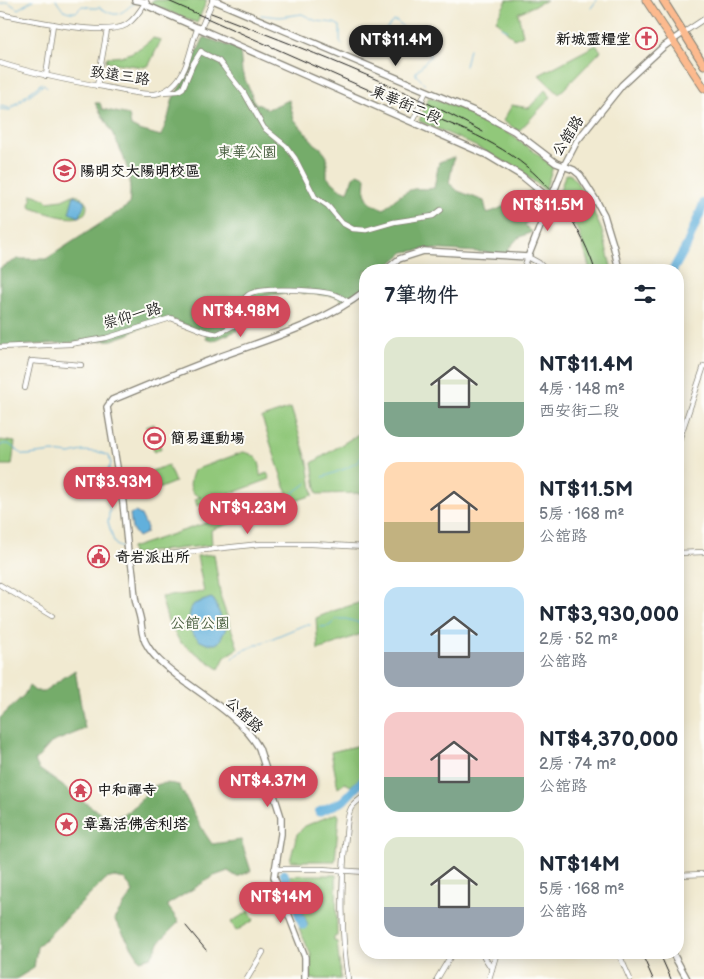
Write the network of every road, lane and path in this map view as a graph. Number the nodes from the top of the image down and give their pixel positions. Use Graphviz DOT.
graph roads {
  1 [pos="135,0"];
  2 [pos="213,0"];
  3 [pos="646,0"];
  4 [pos="663,0"];
  5 [pos="146,1"];
  6 [pos="0,14"];
  7 [pos="704,19"];
  8 [pos="53,24"];
  9 [pos="199,28"];
  10 [pos="107,30"];
  11 [pos="683,33"];
  12 [pos="672,40"];
  13 [pos="0,63"];
  14 [pos="704,65"];
  15 [pos="46,76"];
  16 [pos="97,86"];
  17 [pos="704,88"];
  18 [pos="426,91"];
  19 [pos="162,92"];
  20 [pos="413,122"];
  21 [pos="564,166"];
  22 [pos="550,199"];
  23 [pos="441,210"];
  24 [pos="528,257"];
  25 [pos="393,264"];
  26 [pos="525,264"];
  27 [pos="540,264"];
  28 [pos="618,264"];
  29 [pos="359,295"];
  30 [pos="349,302"];
  31 [pos="0,347"];
  32 [pos="81,365"];
  33 [pos="704,366"];
  34 [pos="26,388"];
  35 [pos="684,425"];
  36 [pos="359,547"];
  37 [pos="704,552"];
  38 [pos="684,553"];
  39 [pos="131,558"];
  40 [pos="0,585"];
  41 [pos="52,616"];
  42 [pos="359,801"];
  43 [pos="277,869"];
  44 [pos="343,870"];
  45 [pos="359,871"];
  46 [pos="704,874"];
  47 [pos="684,875"];
  48 [pos="263,952"];
  49 [pos="448,959"];
  50 [pos="485,959"];
  51 [pos="496,959"];
  52 [pos="621,959"];
  53 [pos="676,959"];
  54 [pos="492,969"];
  55 [pos="247,979"];
  56 [pos="305,979"];
  57 [pos="348,979"];
  58 [pos="436,979"];
  59 [pos="489,979"];
  60 [pos="630,979"];
  61 [pos="687,979"];
  1 -- 5 [label="street, 東華街二段"];
  2 -- 9 [label="street, 致遠三路"];
  2 -- 18 [label="street"];
  3 -- 12 [label="main road"];
  4 -- 11 [label="main road"];
  5 -- 9 [label="street, 東華街二段"];
  5 -- 10 [label="street"];
  6 -- 8 [label="street"];
  7 -- 11 [label="street"];
  8 -- 10 [label="street"];
  8 -- 15 [label="street"];
  9 -- 19 [label="street, 致遠三路"];
  9 -- 20 [label="street, 東華街二段"];
  10 -- 16 [label="street"];
  11 -- 12 [label="street, 公舘路"];
  11 -- 14 [label="main road"];
  12 -- 17 [label="main road"];
  12 -- 21 [label="street, 公舘路"];
  13 -- 15 [label="street, 致遠三路"];
  15 -- 16 [label="street, 致遠三路"];
  16 -- 19 [label="street, 致遠三路"];
  18 -- 20 [label="street"];
  18 -- 21 [label="street"];
  19 -- 23 [label="street"];
  20 -- 22 [label="street, 東華街二段"];
  21 -- 22 [label="street, 公舘路"];
  21 -- 28 [label="street"];
  22 -- 24 [label="street, 公舘路"];
  24 -- 25 [label="street"];
  24 -- 26 [label="street"];
  24 -- 27 [label="street"];
  29 -- 30 [label="street, 公舘路"];
  30 -- 31 [label="street, 崇仰一路"];
  30 -- 39 [label="street, 公舘路"];
  32 -- 34 [label="street"];
  33 -- 35 [label="street"];
  36 -- 39 [label="street"];
  37 -- 38 [label="street"];
  39 -- 43 [label="street, 公舘路"];
  40 -- 41 [label="street"];
  42 -- 44 [label="street"];
  43 -- 44 [label="street"];
  43 -- 56 [label="street, 公舘路"];
  44 -- 45 [label="street"];
  44 -- 57 [label="street"];
  46 -- 47 [label="street"];
  48 -- 55 [label="street"];
  49 -- 58 [label="street"];
  50 -- 54 [label="street"];
  51 -- 54 [label="street"];
  52 -- 60 [label="street"];
  53 -- 61 [label="street"];
  54 -- 59 [label="street"];
}
